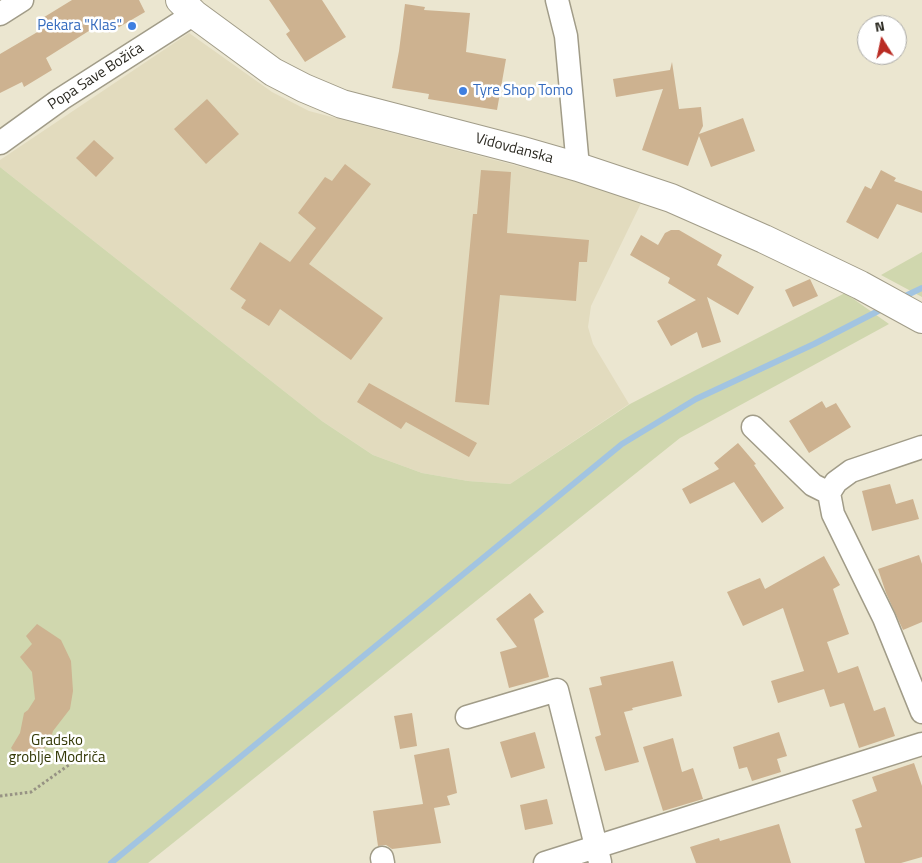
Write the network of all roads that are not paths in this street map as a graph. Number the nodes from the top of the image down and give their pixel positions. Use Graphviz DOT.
graph roads {
  1 [pos="22,0"];
  2 [pos="557,0"];
  3 [pos="187,7"];
  4 [pos="0,14"];
  5 [pos="0,143"];
  6 [pos="578,167"];
  7 [pos="922,319"];
  8 [pos="753,427"];
  9 [pos="922,447"];
  10 [pos="829,493"];
  11 [pos="922,712"];
  12 [pos="467,717"];
  13 [pos="922,744"];
  14 [pos="599,855"];
  15 [pos="546,863"];
  1 -- 4 [label="street"];
  2 -- 6 [label="street"];
  3 -- 5 [label="street, Popa Save Božića"];
  3 -- 6 [label="main road, Vidovdanska"];
  6 -- 7 [label="main road, Vidovdanska"];
  8 -- 10 [label="street"];
  9 -- 10 [label="street"];
  10 -- 11 [label="street"];
  12 -- 14 [label="street"];
  13 -- 14 [label="street"];
  14 -- 15 [label="street"];
}
